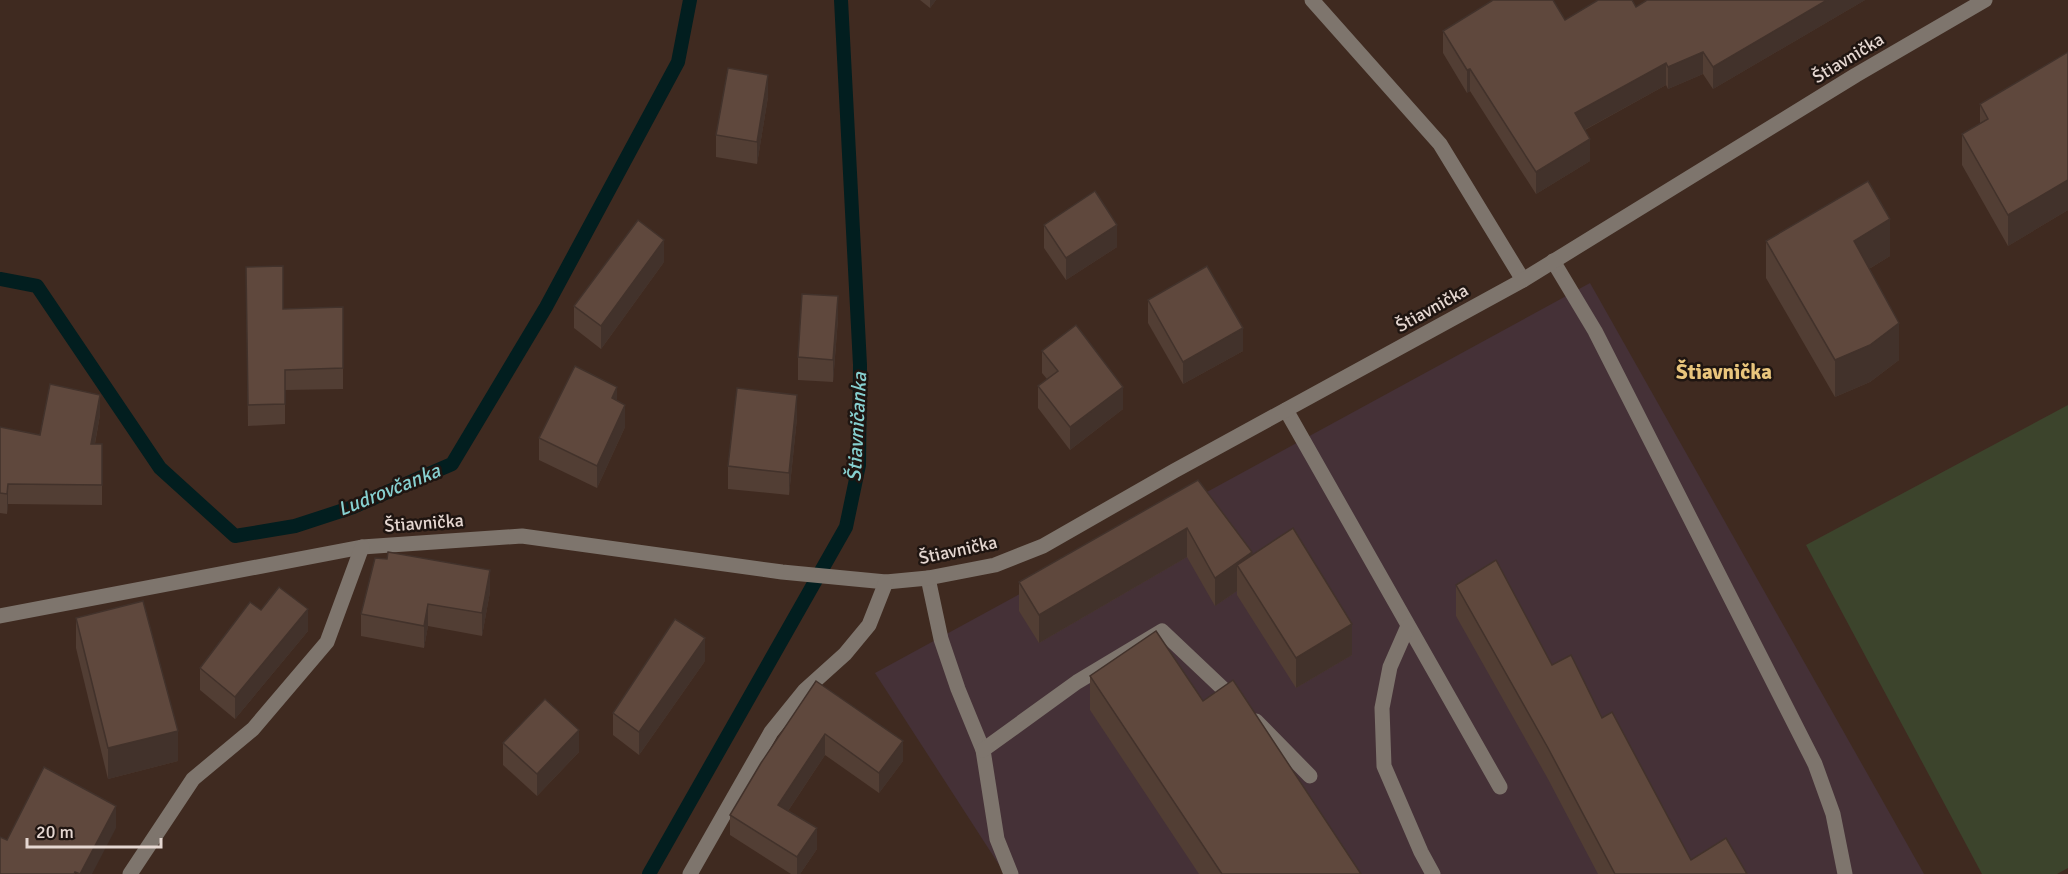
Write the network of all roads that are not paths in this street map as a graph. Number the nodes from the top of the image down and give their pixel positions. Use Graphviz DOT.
graph roads {
  1 [pos="1311,0"];
  2 [pos="1984,0"];
  3 [pos="1553,261"];
  4 [pos="1523,280"];
  5 [pos="1286,410"];
  6 [pos="362,547"];
  7 [pos="928,578"];
  8 [pos="886,582"];
  9 [pos="0,616"];
  10 [pos="1408,626"];
  11 [pos="983,750"];
  12 [pos="1310,776"];
  13 [pos="1500,787"];
  14 [pos="130,874"];
  15 [pos="690,874"];
  16 [pos="1011,874"];
  17 [pos="1432,874"];
  18 [pos="1845,874"];
  1 -- 4 [label="street"];
  2 -- 3 [label="street, Štiavnička"];
  3 -- 4 [label="street, Štiavnička"];
  3 -- 18 [label="street"];
  4 -- 5 [label="street, Štiavnička"];
  5 -- 7 [label="street, Štiavnička"];
  5 -- 10 [label="street"];
  6 -- 8 [label="street, Štiavnička"];
  6 -- 9 [label="street, Štiavnička"];
  6 -- 14 [label="street"];
  7 -- 8 [label="street, Štiavnička"];
  7 -- 11 [label="street"];
  8 -- 15 [label="street"];
  10 -- 13 [label="street"];
  10 -- 17 [label="street"];
  11 -- 12 [label="street"];
  11 -- 16 [label="street"];
}
